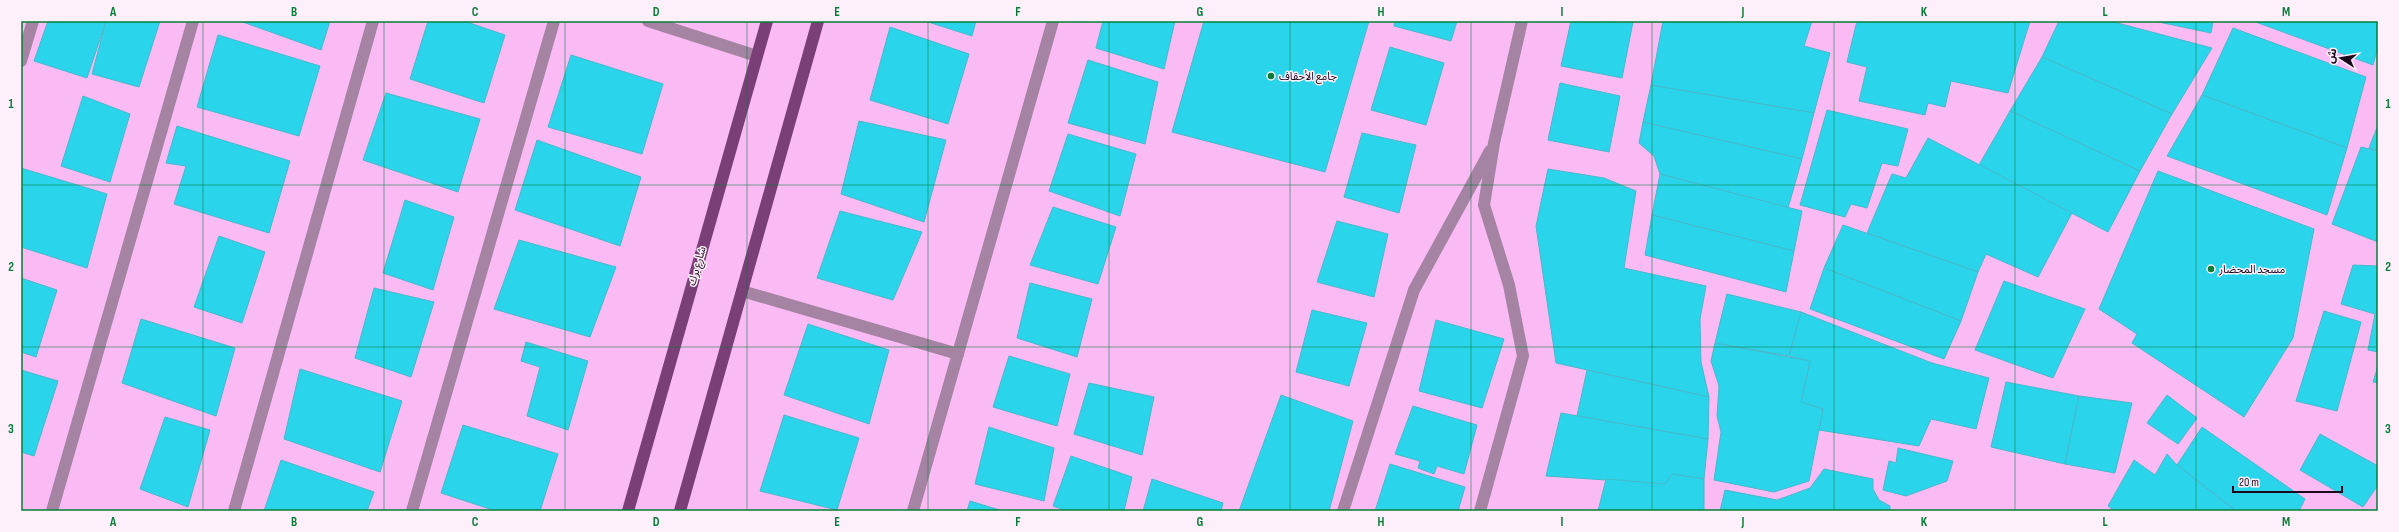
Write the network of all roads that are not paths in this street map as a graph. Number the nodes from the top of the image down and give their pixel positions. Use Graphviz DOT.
graph roads {
  1 [pos="33,21"];
  2 [pos="193,21"];
  3 [pos="373,21"];
  4 [pos="554,21"];
  5 [pos="648,21"];
  6 [pos="768,21"];
  7 [pos="818,21"];
  8 [pos="1053,21"];
  9 [pos="1522,21"];
  10 [pos="757,56"];
  11 [pos="21,61"];
  12 [pos="1494,143"];
  13 [pos="742,291"];
  14 [pos="958,354"];
  15 [pos="52,511"];
  16 [pos="234,511"];
  17 [pos="412,511"];
  18 [pos="628,511"];
  19 [pos="680,511"];
  20 [pos="913,511"];
  21 [pos="1343,511"];
  22 [pos="1480,511"];
  1 -- 11 [label="street"];
  2 -- 15 [label="street"];
  3 -- 16 [label="street"];
  4 -- 17 [label="street"];
  5 -- 10 [label="street"];
  6 -- 10 [label="main road, شارع برك"];
  7 -- 13 [label="main road"];
  8 -- 14 [label="street"];
  9 -- 12 [label="street"];
  10 -- 18 [label="main road, شارع برك"];
  12 -- 21 [label="street"];
  12 -- 22 [label="street"];
  13 -- 14 [label="street"];
  13 -- 19 [label="main road"];
  14 -- 20 [label="street"];
}
